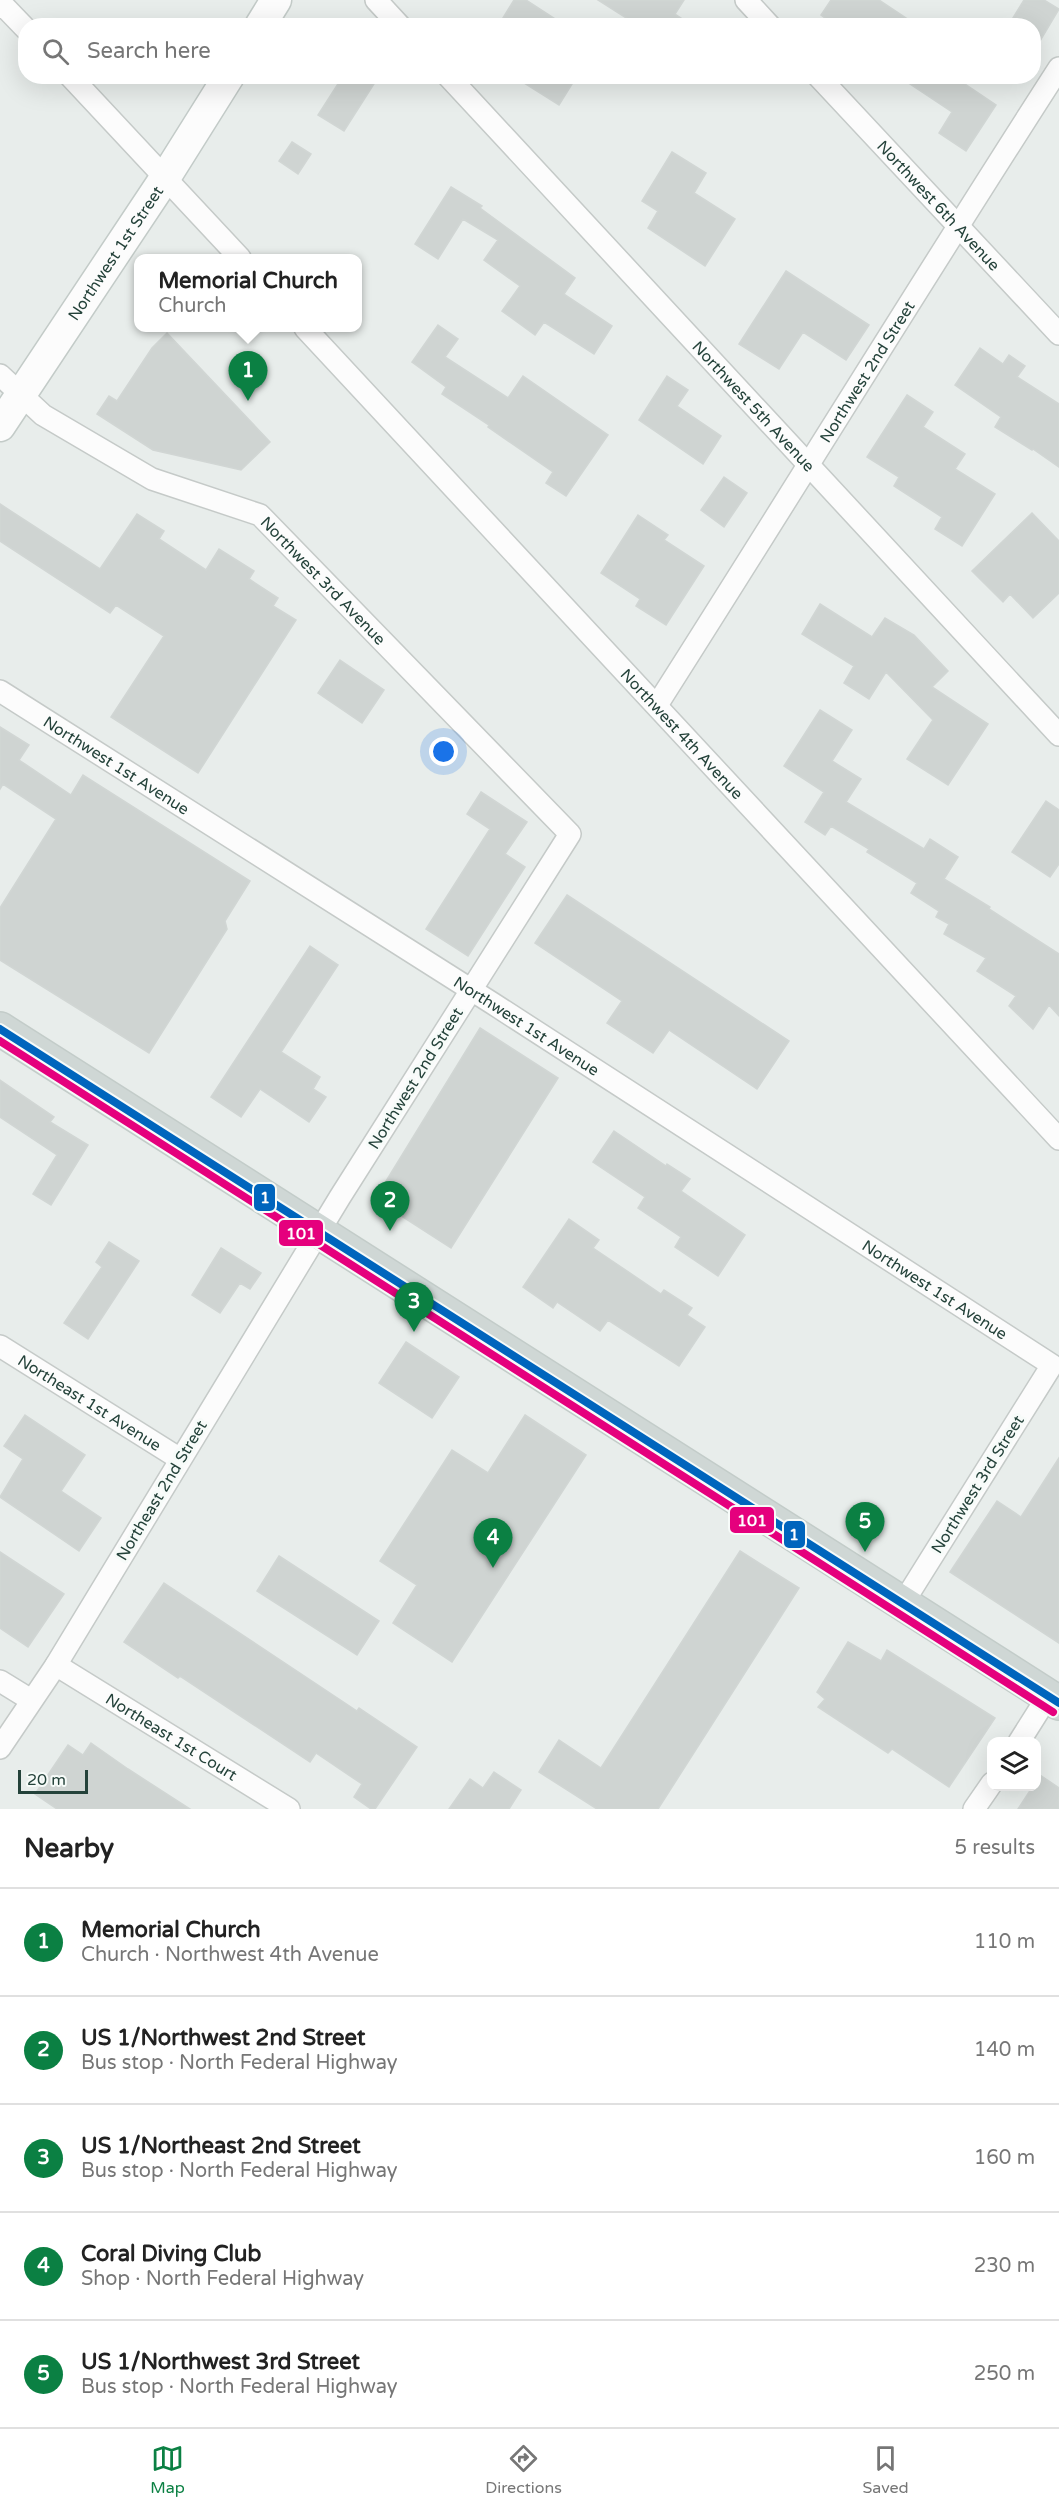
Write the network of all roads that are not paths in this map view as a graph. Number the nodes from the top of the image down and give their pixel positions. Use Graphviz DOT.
graph roads {
  1 [pos="276,0"];
  2 [pos="376,0"];
  3 [pos="746,0"];
  4 [pos="0,2"];
  5 [pos="265,18"];
  6 [pos="393,18"];
  7 [pos="763,18"];
  8 [pos="18,21"];
  9 [pos="1059,68"];
  10 [pos="77,84"];
  11 [pos="224,84"];
  12 [pos="455,84"];
  13 [pos="826,84"];
  14 [pos="165,178"];
  15 [pos="958,225"];
  16 [pos="236,254"];
  17 [pos="309,332"];
  18 [pos="1059,334"];
  19 [pos="10,385"];
  20 [pos="0,426"];
  21 [pos="810,466"];
  22 [pos="0,691"];
  23 [pos="657,705"];
  24 [pos="1059,735"];
  25 [pos="570,834"];
  26 [pos="470,989"];
  27 [pos="0,1029"];
  28 [pos="1059,1139"];
  29 [pos="319,1231"];
  30 [pos="0,1346"];
  31 [pos="1052,1365"];
  32 [pos="180,1459"];
  33 [pos="903,1604"];
  34 [pos="56,1665"];
  35 [pos="0,1681"];
  36 [pos="31,1700"];
  37 [pos="1054,1700"];
  38 [pos="1023,1737"];
  39 [pos="0,1748"];
  40 [pos="987,1790"];
  41 [pos="289,1809"];
  42 [pos="974,1809"];
  1 -- 5 [label="street"];
  2 -- 6 [label="street"];
  3 -- 7 [label="street"];
  4 -- 8 [label="street"];
  9 -- 15 [label="street, Northwest 2nd Street"];
  10 -- 14 [label="street"];
  11 -- 14 [label="street, Northwest 1st Street"];
  12 -- 21 [label="street, Northwest 5th Avenue"];
  13 -- 15 [label="street, Northwest 6th Avenue"];
  14 -- 16 [label="street"];
  14 -- 19 [label="street, Northwest 1st Street"];
  15 -- 18 [label="street, Northwest 6th Avenue"];
  15 -- 21 [label="street, Northwest 2nd Street"];
  17 -- 23 [label="street, Northwest 4th Avenue"];
  19 -- 20 [label="street, Northwest 1st Street"];
  19 -- 25 [label="street, Northwest 3rd Avenue"];
  21 -- 23 [label="street, Northwest 2nd Street"];
  21 -- 24 [label="street, Northwest 5th Avenue"];
  22 -- 26 [label="street, Northwest 1st Avenue"];
  23 -- 28 [label="street, Northwest 4th Avenue"];
  25 -- 26 [label="street, Northwest 2nd Street"];
  26 -- 29 [label="street, Northwest 2nd Street"];
  26 -- 31 [label="street, Northwest 1st Avenue"];
  27 -- 29 [label="main road"];
  29 -- 32 [label="street, Northeast 2nd Street"];
  29 -- 33 [label="main road"];
  30 -- 32 [label="street, Northeast 1st Avenue"];
  31 -- 33 [label="street, Northwest 3rd Street"];
  32 -- 34 [label="street, Northeast 2nd Street"];
  33 -- 37 [label="main road"];
  34 -- 36 [label="street, Northeast 2nd Street"];
  34 -- 41 [label="street, Northeast 1st Court"];
  35 -- 36 [label="street"];
  36 -- 39 [label="street, Northeast 2nd Street"];
  37 -- 38 [label="street"];
  40 -- 42 [label="street"];
}
